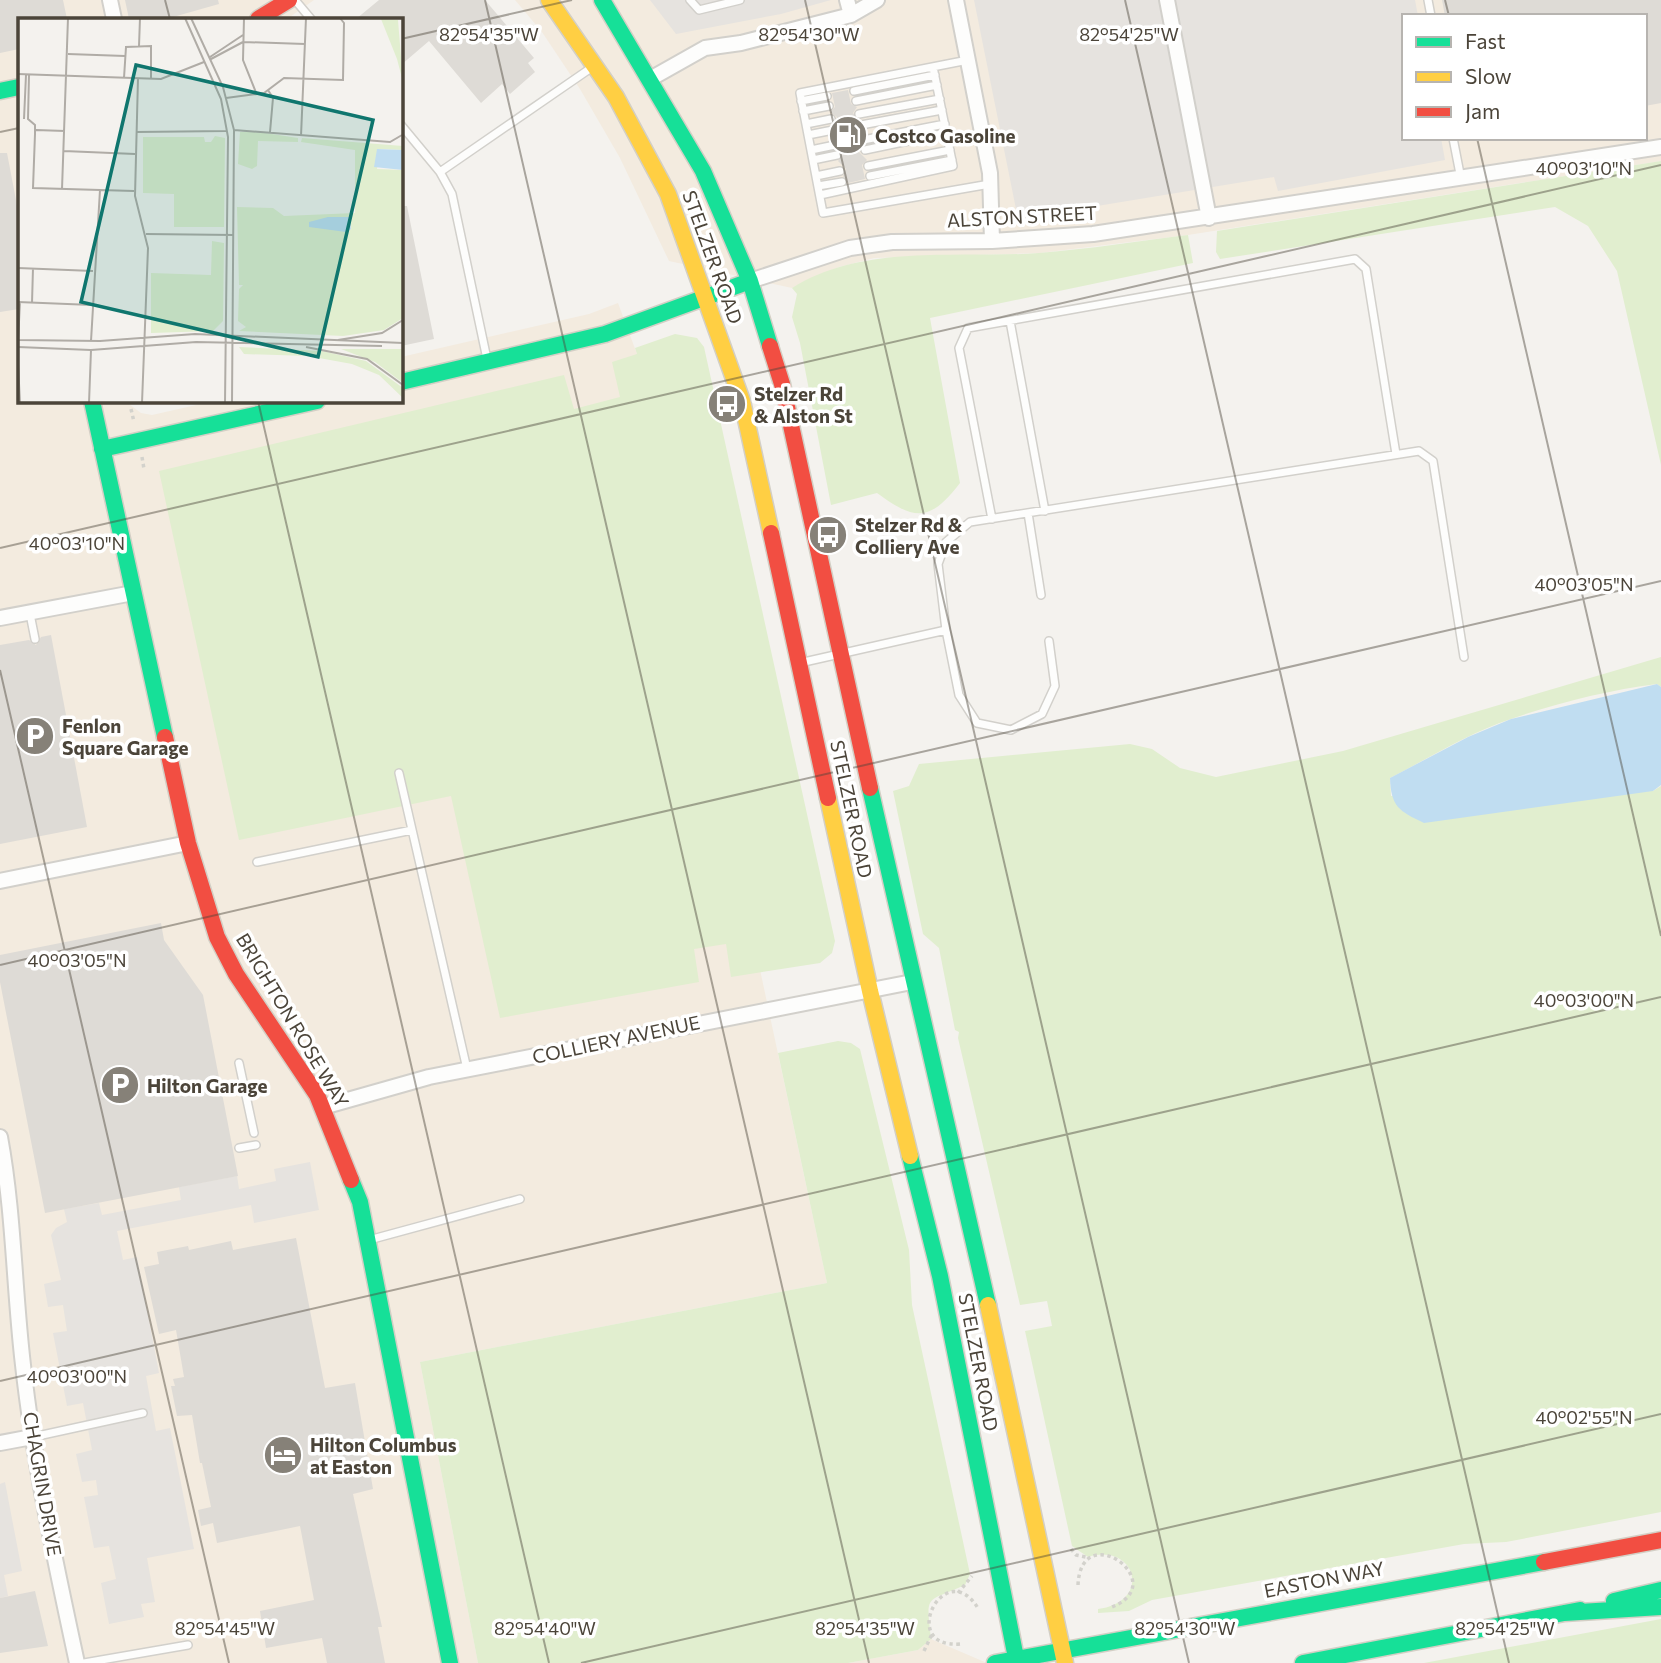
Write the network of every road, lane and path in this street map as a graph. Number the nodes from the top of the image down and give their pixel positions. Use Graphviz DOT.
graph roads {
  1 [pos="110,0"];
  2 [pos="289,0"];
  3 [pos="295,0"];
  4 [pos="549,0"];
  5 [pos="602,0"];
  6 [pos="690,0"];
  7 [pos="740,0"];
  8 [pos="846,0"];
  9 [pos="877,0"];
  10 [pos="956,0"];
  11 [pos="1167,0"];
  12 [pos="851,15"];
  13 [pos="114,18"];
  14 [pos="260,18"];
  15 [pos="310,18"];
  16 [pos="969,60"];
  17 [pos="594,66"];
  18 [pos="934,71"];
  19 [pos="650,79"];
  20 [pos="937,85"];
  21 [pos="18,88"];
  22 [pos="0,91"];
  23 [pos="854,91"];
  24 [pos="827,96"];
  25 [pos="940,99"];
  26 [pos="801,101"];
  27 [pos="856,101"];
  28 [pos="829,106"];
  29 [pos="942,110"];
  30 [pos="803,111"];
  31 [pos="859,114"];
  32 [pos="831,119"];
  33 [pos="806,124"];
  34 [pos="945,124"];
  35 [pos="861,125"];
  36 [pos="402,126"];
  37 [pos="833,130"];
  38 [pos="946,133"];
  39 [pos="808,135"];
  40 [pos="863,140"];
  41 [pos="1453,140"];
  42 [pos="835,145"];
  43 [pos="1661,147"];
  44 [pos="865,149"];
  45 [pos="811,150"];
  46 [pos="950,150"];
  47 [pos="837,155"];
  48 [pos="813,160"];
  49 [pos="952,160"];
  50 [pos="868,166"];
  51 [pos="840,171"];
  52 [pos="440,172"];
  53 [pos="816,176"];
  54 [pos="870,176"];
  55 [pos="1461,178"];
  56 [pos="842,181"];
  57 [pos="990,184"];
  58 [pos="819,190"];
  59 [pos="1209,218"];
  60 [pos="992,241"];
  61 [pos="750,281"];
  62 [pos="707,298"];
  63 [pos="1010,321"];
  64 [pos="488,363"];
  65 [pos="402,382"];
  66 [pos="92,402"];
  67 [pos="305,402"];
  68 [pos="282,404"];
  69 [pos="102,449"];
  70 [pos="1396,454"];
  71 [pos="1045,511"];
  72 [pos="1028,513"];
  73 [pos="992,519"];
  74 [pos="132,593"];
  75 [pos="1041,595"];
  76 [pos="30,614"];
  77 [pos="0,618"];
  78 [pos="946,630"];
  79 [pos="34,639"];
  80 [pos="1049,640"];
  81 [pos="841,654"];
  82 [pos="1464,657"];
  83 [pos="799,663"];
  84 [pos="399,773"];
  85 [pos="412,830"];
  86 [pos="188,843"];
  87 [pos="257,862"];
  88 [pos="0,881"];
  89 [pos="912,982"];
  90 [pos="870,991"];
  91 [pos="239,1063"];
  92 [pos="467,1069"];
  93 [pos="323,1107"];
  94 [pos="254,1133"];
  95 [pos="1,1144"];
  96 [pos="256,1145"];
  97 [pos="239,1148"];
  98 [pos="520,1199"];
  99 [pos="369,1241"];
  100 [pos="143,1413"];
  101 [pos="32,1437"];
  102 [pos="0,1443"];
  103 [pos="1661,1540"];
  104 [pos="1070,1549"];
  105 [pos="1092,1558"];
  106 [pos="972,1576"];
  107 [pos="1078,1584"];
  108 [pos="1661,1590"];
  109 [pos="958,1593"];
  110 [pos="1661,1606"];
  111 [pos="1109,1608"];
  112 [pos="979,1610"];
  113 [pos="1564,1613"];
  114 [pos="932,1633"];
  115 [pos="960,1644"];
  116 [pos="188,1645"];
  117 [pos="924,1651"];
  118 [pos="1064,1657"];
  119 [pos="1017,1661"];
  120 [pos="77,1663"];
  121 [pos="83,1663"];
  122 [pos="450,1663"];
  123 [pos="995,1663"];
  124 [pos="1303,1663"];
  1 -- 13 [label="street"];
  2 -- 14 [label="main road"];
  3 -- 15 [label="lane"];
  4 -- 17 [label="main road, STELZER ROAD"];
  5 -- 19 [label="main road, STELZER ROAD"];
  6 -- 7 [label="lane"];
  8 -- 12 [label="street"];
  9 -- 12 [label="street"];
  10 -- 16 [label="street"];
  11 -- 59 [label="street"];
  12 -- 19 [label="street"];
  16 -- 18 [label="lane"];
  16 -- 57 [label="street"];
  17 -- 52 [label="lane"];
  17 -- 62 [label="main road, STELZER ROAD"];
  18 -- 20 [label="lane"];
  18 -- 23 [label="lane"];
  18 -- 26 [label="lane"];
  19 -- 61 [label="main road, STELZER ROAD"];
  20 -- 25 [label="lane"];
  20 -- 27 [label="lane"];
  21 -- 22 [label="main road"];
  24 -- 26 [label="lane"];
  25 -- 29 [label="lane"];
  25 -- 31 [label="lane"];
  26 -- 30 [label="lane"];
  28 -- 30 [label="lane"];
  29 -- 34 [label="lane"];
  29 -- 35 [label="lane"];
  30 -- 33 [label="lane"];
  32 -- 33 [label="lane"];
  33 -- 39 [label="lane"];
  34 -- 38 [label="lane"];
  34 -- 40 [label="lane"];
  36 -- 52 [label="lane"];
  37 -- 39 [label="lane"];
  38 -- 44 [label="lane"];
  38 -- 46 [label="lane"];
  39 -- 45 [label="lane"];
  41 -- 55 [label="lane"];
  42 -- 45 [label="lane"];
  43 -- 55 [label="street, ALSTON STREET"];
  45 -- 48 [label="lane"];
  46 -- 49 [label="lane"];
  46 -- 50 [label="lane"];
  47 -- 48 [label="lane"];
  48 -- 53 [label="lane"];
  49 -- 54 [label="lane"];
  49 -- 58 [label="lane"];
  51 -- 53 [label="lane"];
  52 -- 64 [label="lane"];
  53 -- 58 [label="lane"];
  55 -- 59 [label="street, ALSTON STREET"];
  56 -- 58 [label="lane"];
  57 -- 58 [label="lane"];
  57 -- 60 [label="street"];
  59 -- 60 [label="street, ALSTON STREET"];
  60 -- 61 [label="street, ALSTON STREET"];
  61 -- 62 [label="main road, ALSTON STREET"];
  61 -- 81 [label="main road, STELZER ROAD"];
  62 -- 64 [label="main road, ALSTON STREET"];
  62 -- 83 [label="main road, STELZER ROAD"];
  63 -- 70 [label="lane"];
  63 -- 71 [label="lane"];
  63 -- 73 [label="lane"];
  64 -- 65 [label="main road, ALSTON STREET"];
  66 -- 69 [label="main road, BRIGHTON ROSE WAY"];
  67 -- 68 [label="main road"];
  68 -- 69 [label="main road"];
  69 -- 74 [label="main road, BRIGHTON ROSE WAY"];
  70 -- 71 [label="lane"];
  70 -- 82 [label="lane"];
  71 -- 72 [label="lane"];
  72 -- 73 [label="lane"];
  72 -- 75 [label="lane"];
  73 -- 78 [label="lane"];
  74 -- 76 [label="street"];
  74 -- 86 [label="main road, BRIGHTON ROSE WAY"];
  76 -- 77 [label="street"];
  76 -- 79 [label="lane"];
  78 -- 80 [label="lane"];
  78 -- 81 [label="lane"];
  81 -- 83 [label="lane"];
  81 -- 89 [label="main road, STELZER ROAD"];
  83 -- 90 [label="main road, STELZER ROAD"];
  84 -- 85 [label="lane"];
  85 -- 87 [label="lane"];
  85 -- 92 [label="lane"];
  86 -- 88 [label="street"];
  86 -- 93 [label="main road, BRIGHTON ROSE WAY"];
  89 -- 90 [label="street, COLLIERY AVENUE"];
  89 -- 118 [label="main road, STELZER ROAD"];
  90 -- 92 [label="street, COLLIERY AVENUE"];
  90 -- 119 [label="main road, STELZER ROAD"];
  91 -- 94 [label="lane"];
  92 -- 93 [label="street, COLLIERY AVENUE"];
  93 -- 99 [label="main road, BRIGHTON ROSE WAY"];
  95 -- 101 [label="street, CHAGRIN DRIVE"];
  96 -- 97 [label="lane"];
  98 -- 99 [label="lane"];
  99 -- 122 [label="main road, BRIGHTON ROSE WAY"];
  100 -- 101 [label="lane"];
  101 -- 102 [label="street"];
  101 -- 120 [label="street, CHAGRIN DRIVE"];
  103 -- 118 [label="main road, EASTON WAY"];
  104 -- 105 [label="path"];
  105 -- 107 [label="path"];
  105 -- 111 [label="path"];
  106 -- 109 [label="path"];
  108 -- 113 [label="main road"];
  109 -- 112 [label="path"];
  109 -- 114 [label="path"];
  110 -- 113 [label="main road"];
  113 -- 124 [label="main road"];
  114 -- 115 [label="path"];
  114 -- 117 [label="path"];
  116 -- 121 [label="lane"];
  118 -- 119 [label="main road, EASTON WAY"];
  119 -- 123 [label="main road, EASTON WAY"];
}
